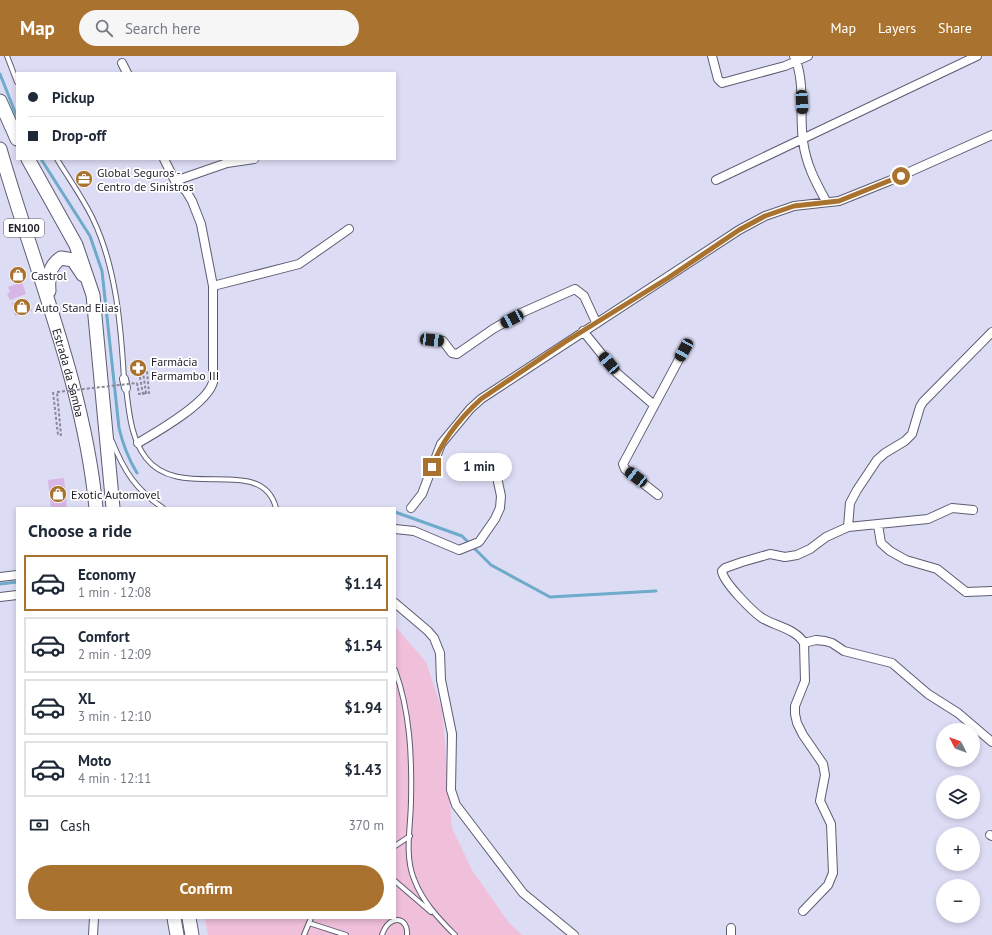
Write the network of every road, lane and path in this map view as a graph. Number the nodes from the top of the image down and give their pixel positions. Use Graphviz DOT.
graph roads {
  1 [pos="7,56"];
  2 [pos="712,56"];
  3 [pos="808,56"];
  4 [pos="977,56"];
  5 [pos="795,59"];
  6 [pos="122,63"];
  7 [pos="126,72"];
  8 [pos="16,79"];
  9 [pos="0,101"];
  10 [pos="992,135"];
  11 [pos="16,137"];
  12 [pos="803,140"];
  13 [pos="0,149"];
  14 [pos="29,160"];
  15 [pos="58,160"];
  16 [pos="165,160"];
  17 [pos="247,160"];
  18 [pos="716,180"];
  19 [pos="176,181"];
  20 [pos="826,201"];
  21 [pos="349,229"];
  22 [pos="213,286"];
  23 [pos="93,295"];
  24 [pos="50,307"];
  25 [pos="596,322"];
  26 [pos="583,331"];
  27 [pos="992,332"];
  28 [pos="432,340"];
  29 [pos="684,350"];
  30 [pos="139,372"];
  31 [pos="124,379"];
  32 [pos="126,388"];
  33 [pos="53,392"];
  34 [pos="104,405"];
  35 [pos="654,405"];
  36 [pos="138,443"];
  37 [pos="498,482"];
  38 [pos="658,495"];
  39 [pos="96,507"];
  40 [pos="113,507"];
  41 [pos="161,507"];
  42 [pos="276,507"];
  43 [pos="411,508"];
  44 [pos="973,510"];
  45 [pos="878,525"];
  46 [pos="848,527"];
  47 [pos="396,529"];
  48 [pos="0,567"];
  49 [pos="16,575"];
  50 [pos="1,577"];
  51 [pos="992,591"];
  52 [pos="16,595"];
  53 [pos="0,597"];
  54 [pos="396,605"];
  55 [pos="804,643"];
  56 [pos="396,673"];
  57 [pos="400,685"];
  58 [pos="396,686"];
  59 [pos="992,742"];
  60 [pos="410,836"];
  61 [pos="396,845"];
  62 [pos="396,882"];
  63 [pos="803,911"];
  64 [pos="436,916"];
  65 [pos="94,919"];
  66 [pos="174,919"];
  67 [pos="189,919"];
  68 [pos="310,920"];
  69 [pos="93,935"];
  70 [pos="177,935"];
  71 [pos="192,935"];
  72 [pos="304,935"];
  73 [pos="346,935"];
  74 [pos="382,935"];
  75 [pos="407,935"];
  76 [pos="455,935"];
  77 [pos="574,935"];
  1 -- 8 [label="lane"];
  2 -- 5 [label="street"];
  3 -- 5 [label="street"];
  4 -- 12 [label="street"];
  5 -- 12 [label="street"];
  6 -- 7 [label="street"];
  9 -- 11 [label="main road"];
  10 -- 20 [label="street"];
  12 -- 18 [label="street"];
  12 -- 20 [label="street"];
  13 -- 24 [label="main road, Estrada da Samba / EN100"];
  14 -- 23 [label="main road, EN100"];
  15 -- 31 [label="lane"];
  16 -- 19 [label="street"];
  17 -- 19 [label="street"];
  19 -- 22 [label="street"];
  20 -- 25 [label="street"];
  21 -- 22 [label="street"];
  22 -- 36 [label="street"];
  23 -- 24 [label="main road"];
  23 -- 34 [label="main road, EN100"];
  24 -- 39 [label="main road, Estrada da Samba / EN100"];
  25 -- 26 [label="street"];
  25 -- 28 [label="street"];
  26 -- 35 [label="street"];
  26 -- 43 [label="street"];
  27 -- 46 [label="street"];
  29 -- 35 [label="street"];
  30 -- 33 [label="path, bridge"];
  31 -- 32 [label="street"];
  32 -- 36 [label="lane"];
  34 -- 40 [label="main road, EN100"];
  34 -- 41 [label="lane"];
  35 -- 38 [label="street"];
  36 -- 42 [label="lane"];
  37 -- 47 [label="street"];
  44 -- 45 [label="street"];
  45 -- 46 [label="street"];
  45 -- 51 [label="street"];
  46 -- 55 [label="street"];
  48 -- 50 [label="street"];
  49 -- 50 [label="street"];
  52 -- 53 [label="street"];
  54 -- 77 [label="street"];
  55 -- 59 [label="street"];
  55 -- 63 [label="street"];
  56 -- 57 [label="lane"];
  57 -- 58 [label="lane"];
  57 -- 60 [label="lane"];
  60 -- 61 [label="lane"];
  60 -- 64 [label="lane"];
  62 -- 64 [label="lane"];
  64 -- 76 [label="lane"];
  65 -- 69 [label="street"];
  66 -- 70 [label="main road"];
  67 -- 71 [label="main road"];
  68 -- 72 [label="lane"];
  68 -- 73 [label="lane"];
  74 -- 75 [label="lane"];
}
